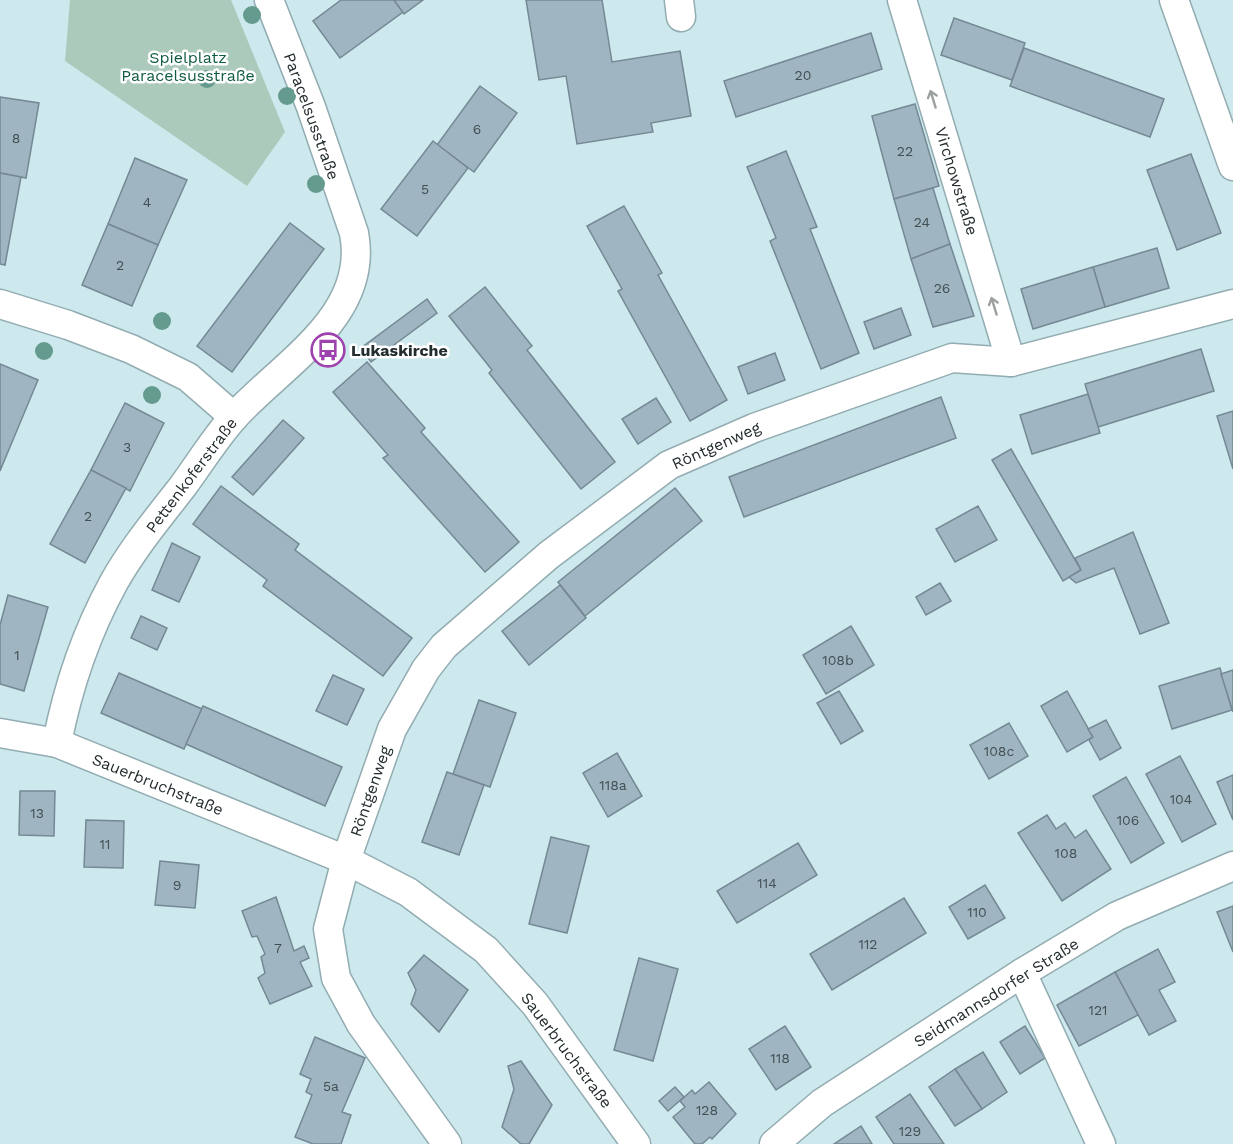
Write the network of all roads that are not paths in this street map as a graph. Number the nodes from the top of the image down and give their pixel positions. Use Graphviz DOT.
graph roads {
  1 [pos="269,0"];
  2 [pos="902,0"];
  3 [pos="1174,0"];
  4 [pos="1233,166"];
  5 [pos="354,232"];
  6 [pos="0,304"];
  7 [pos="1233,304"];
  8 [pos="1011,362"];
  9 [pos="234,417"];
  10 [pos="0,733"];
  11 [pos="57,744"];
  12 [pos="346,860"];
  13 [pos="1233,866"];
  14 [pos="1022,973"];
  15 [pos="447,1144"];
  16 [pos="636,1144"];
  17 [pos="774,1144"];
  18 [pos="1101,1144"];
  1 -- 5 [label="street, Paracelsusstraße"];
  8 -- 2 [label="street, Virchowstraße, one-way"];
  3 -- 4 [label="street"];
  5 -- 9 [label="street, Pettenkoferstraße"];
  6 -- 9 [label="street"];
  7 -- 8 [label="street, Röntgenweg"];
  8 -- 12 [label="street, Röntgenweg"];
  9 -- 11 [label="street, Pettenkoferstraße"];
  10 -- 11 [label="street, Sauerbruchstraße"];
  11 -- 12 [label="street, Sauerbruchstraße"];
  12 -- 15 [label="street"];
  12 -- 16 [label="street, Sauerbruchstraße"];
  13 -- 14 [label="street, Seidmannsdorfer Straße"];
  14 -- 17 [label="street, Seidmannsdorfer Straße"];
  14 -- 18 [label="street"];
}
